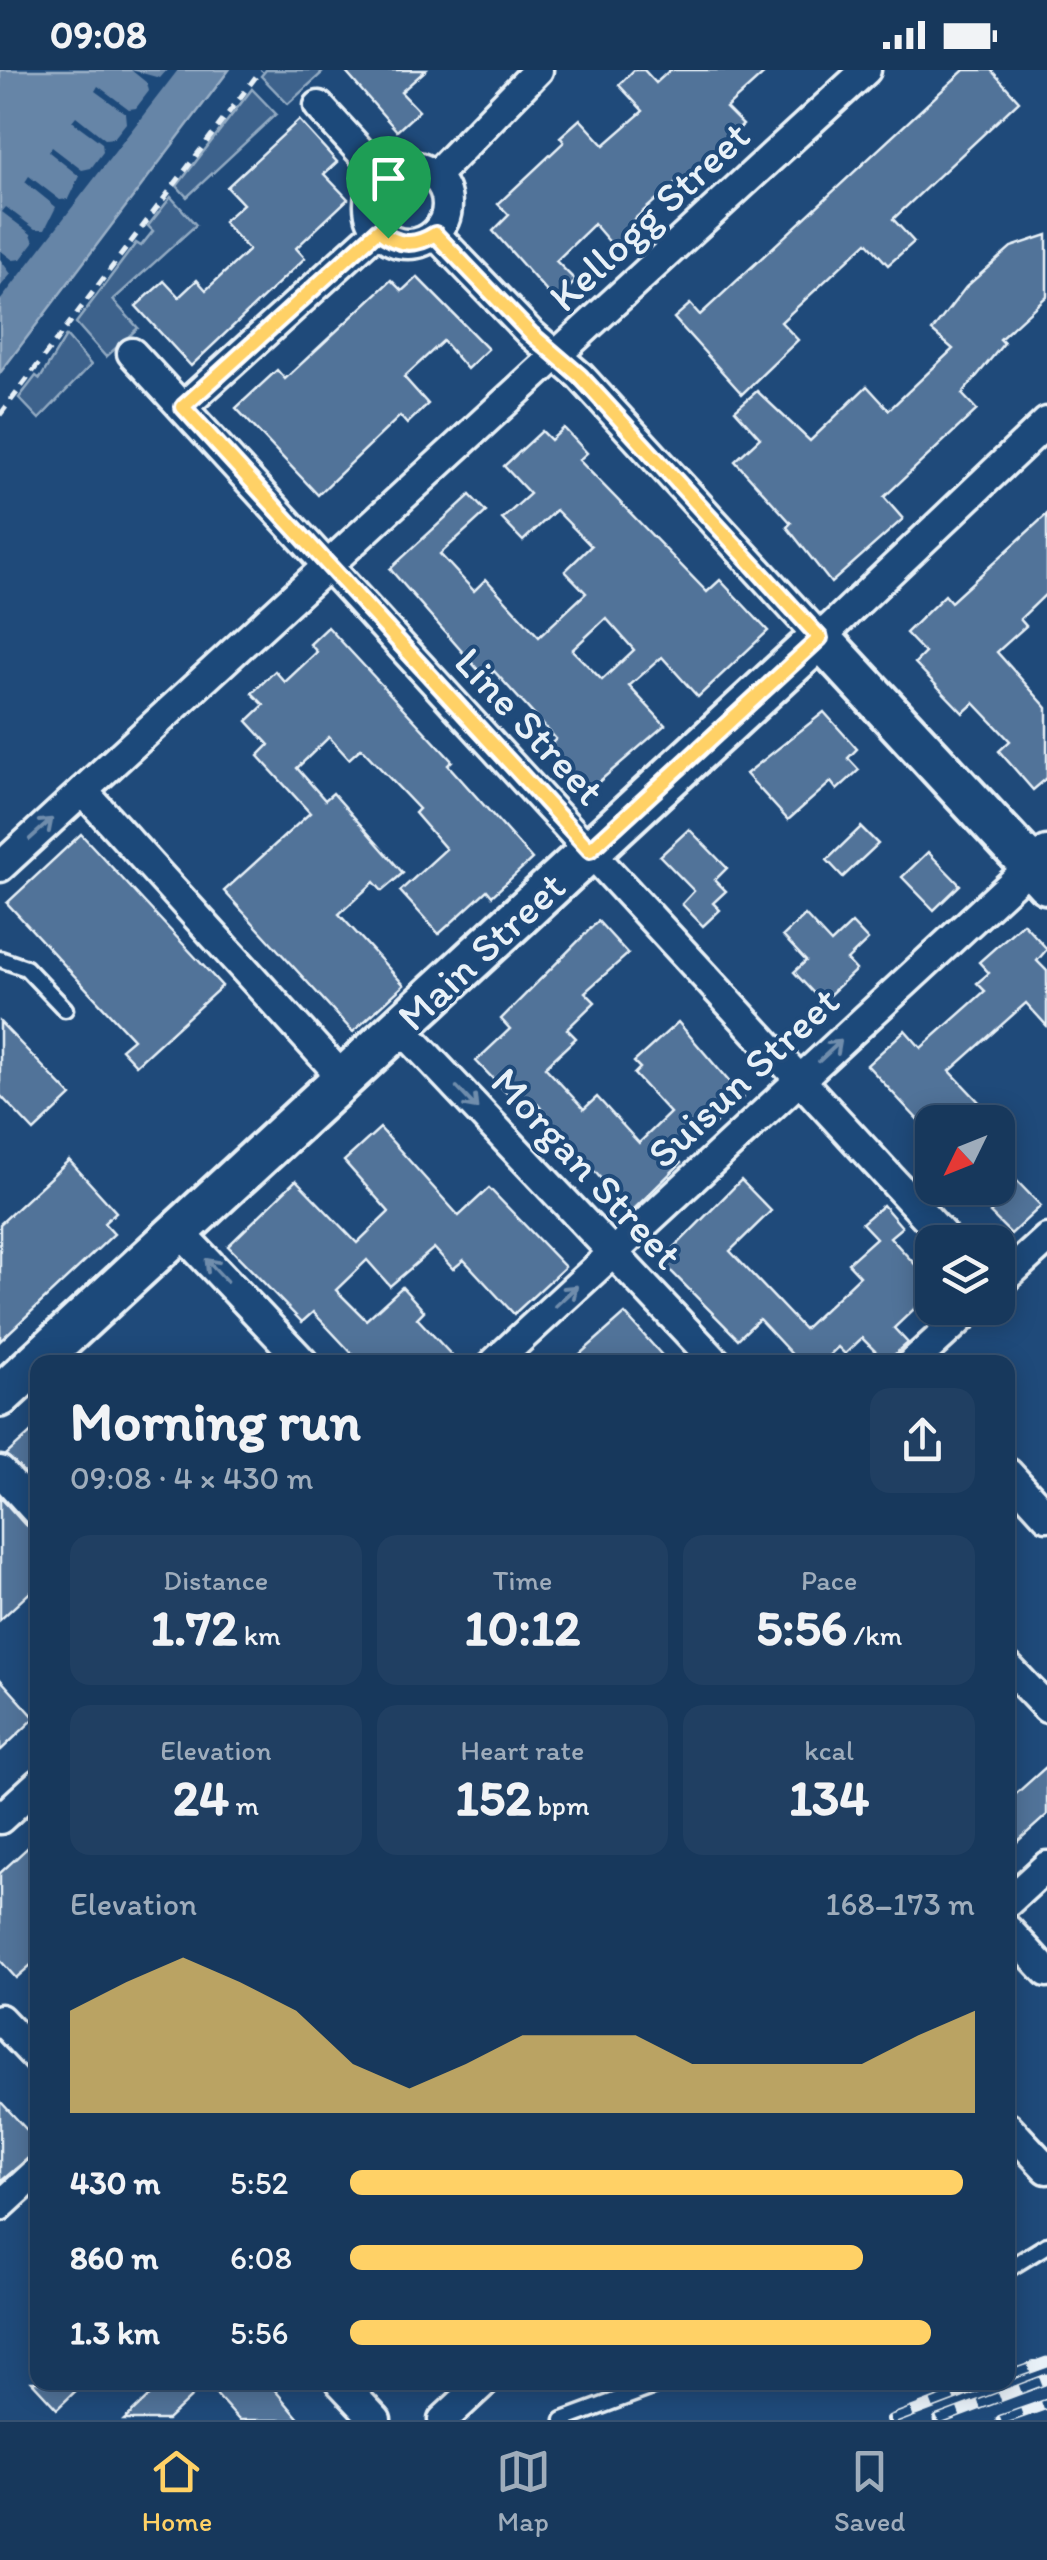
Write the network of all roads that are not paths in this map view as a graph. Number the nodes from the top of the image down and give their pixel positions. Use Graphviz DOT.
graph roads {
  1 [pos="538,70"];
  2 [pos="866,70"];
  3 [pos="318,106"];
  4 [pos="382,175"];
  5 [pos="435,176"];
  6 [pos="378,230"];
  7 [pos="435,234"];
  8 [pos="132,353"];
  9 [pos="556,357"];
  10 [pos="183,407"];
  11 [pos="1047,422"];
  12 [pos="326,567"];
  13 [pos="820,638"];
  14 [pos="82,791"];
  15 [pos="590,850"];
  16 [pos="1042,866"];
  17 [pos="0,867"];
  18 [pos="0,959"];
  19 [pos="65,1010"];
  20 [pos="400,1027"];
  21 [pos="344,1079"];
  22 [pos="800,1079"];
  23 [pos="933,1225"];
  24 [pos="179,1231"];
  25 [pos="1047,1239"];
  26 [pos="612,1253"];
  27 [pos="1015,1268"];
  28 [pos="953,1325"];
  29 [pos="44,1355"];
  30 [pos="296,1355"];
  31 [pos="503,1355"];
  32 [pos="709,1355"];
  33 [pos="921,1355"];
  34 [pos="30,1368"];
  35 [pos="0,1396"];
  36 [pos="0,1471"];
  37 [pos="1015,1480"];
  38 [pos="30,1503"];
  39 [pos="1047,1516"];
  40 [pos="1015,1674"];
  41 [pos="1047,1708"];
  42 [pos="30,1791"];
  43 [pos="0,1819"];
  44 [pos="1047,1866"];
  45 [pos="1015,1896"];
  46 [pos="1015,1938"];
  47 [pos="1047,1972"];
  48 [pos="0,2019"];
  49 [pos="30,2051"];
  50 [pos="1015,2135"];
  51 [pos="1047,2169"];
  52 [pos="30,2178"];
  53 [pos="0,2206"];
  54 [pos="1047,2245"];
  55 [pos="1015,2265"];
  56 [pos="348,2390"];
  57 [pos="475,2390"];
  58 [pos="644,2390"];
  59 [pos="376,2420"];
  60 [pos="443,2420"];
  61 [pos="563,2420"];
  1 -- 5 [label="street"];
  2 -- 9 [label="street, Kellogg Street"];
  3 -- 4 [label="street"];
  4 -- 5 [label="street"];
  4 -- 6 [label="street"];
  5 -- 7 [label="street"];
  6 -- 7 [label="street"];
  6 -- 10 [label="street"];
  7 -- 9 [label="street"];
  8 -- 10 [label="street, Line Street"];
  9 -- 12 [label="street, Kellogg Street"];
  9 -- 13 [label="street"];
  10 -- 12 [label="street, Line Street"];
  11 -- 13 [label="street, Main Street"];
  12 -- 14 [label="street, Kellogg Street"];
  12 -- 15 [label="street, Line Street"];
  13 -- 15 [label="main road, Main Street"];
  13 -- 16 [label="main road"];
  17 -- 14 [label="street, Kellogg Street, one-way"];
  14 -- 21 [label="street"];
  15 -- 20 [label="main road, Main Street"];
  15 -- 22 [label="street, Line Street"];
  22 -- 16 [label="street, Suisun Street, one-way"];
  18 -- 19 [label="lane"];
  20 -- 21 [label="main road, Main Street"];
  20 -- 26 [label="street, Morgan Street, one-way"];
  21 -- 24 [label="main road, Main Street"];
  22 -- 23 [label="street, Line Street"];
  22 -- 26 [label="street, Suisun Street"];
  24 -- 29 [label="main road, Main Street"];
  30 -- 24 [label="street, one-way"];
  25 -- 27 [label="street"];
  31 -- 26 [label="street, Suisun Street, one-way"];
  26 -- 32 [label="street, Morgan Street"];
  28 -- 33 [label="street"];
  34 -- 35 [label="main road, Main Street"];
  36 -- 38 [label="street"];
  37 -- 39 [label="street"];
  40 -- 41 [label="street"];
  42 -- 43 [label="street"];
  44 -- 45 [label="street"];
  46 -- 47 [label="street"];
  48 -- 49 [label="street"];
  50 -- 51 [label="street"];
  52 -- 53 [label="street"];
  54 -- 55 [label="lane"];
  56 -- 59 [label="street"];
  57 -- 60 [label="street"];
  58 -- 61 [label="lane"];
}
